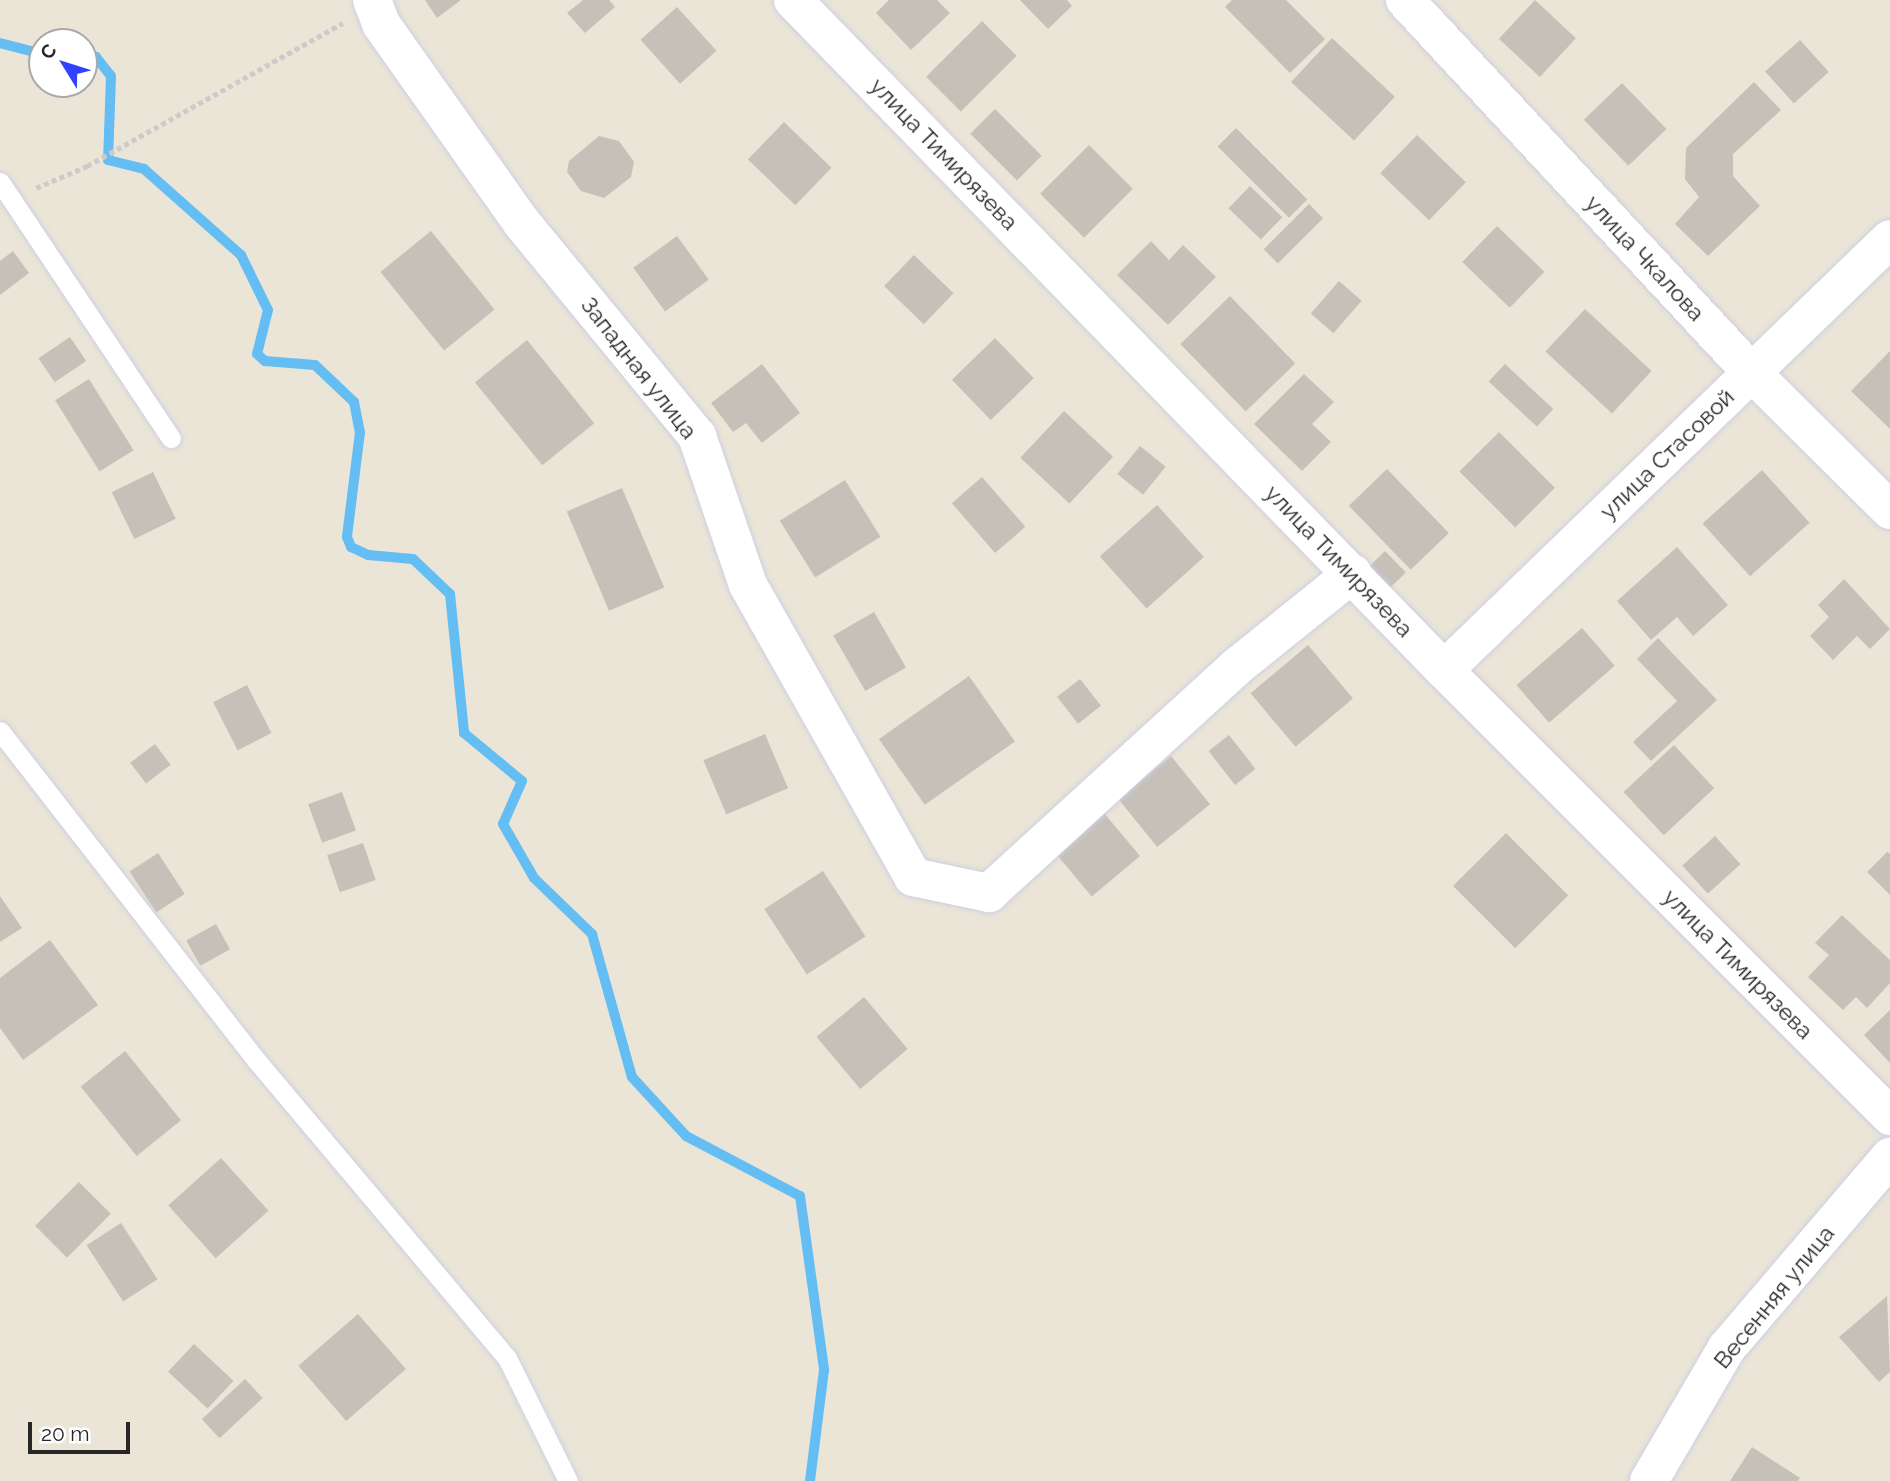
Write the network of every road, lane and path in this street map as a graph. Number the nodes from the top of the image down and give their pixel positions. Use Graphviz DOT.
graph roads {
  1 [pos="793,0"];
  2 [pos="1405,0"];
  3 [pos="373,3"];
  4 [pos="6,190"];
  5 [pos="1890,239"];
  6 [pos="1751,373"];
  7 [pos="171,438"];
  8 [pos="1890,510"];
  9 [pos="1353,573"];
  10 [pos="1444,670"];
  11 [pos="0,731"];
  12 [pos="1890,1116"];
  13 [pos="1890,1157"];
  14 [pos="568,1481"];
  15 [pos="1649,1481"];
  1 -- 9 [label="street, улица Тимирязева"];
  2 -- 6 [label="street, улица Чкалова"];
  3 -- 4 [label="path"];
  3 -- 9 [label="street, Западная улица"];
  4 -- 7 [label="lane"];
  5 -- 6 [label="street, улица Стасовой"];
  6 -- 8 [label="street, улица Чкалова"];
  6 -- 10 [label="street, улица Стасовой"];
  9 -- 10 [label="street, улица Тимирязева"];
  10 -- 12 [label="street, улица Тимирязева"];
  11 -- 14 [label="lane"];
  13 -- 15 [label="street, Весенняя улица"];
}
